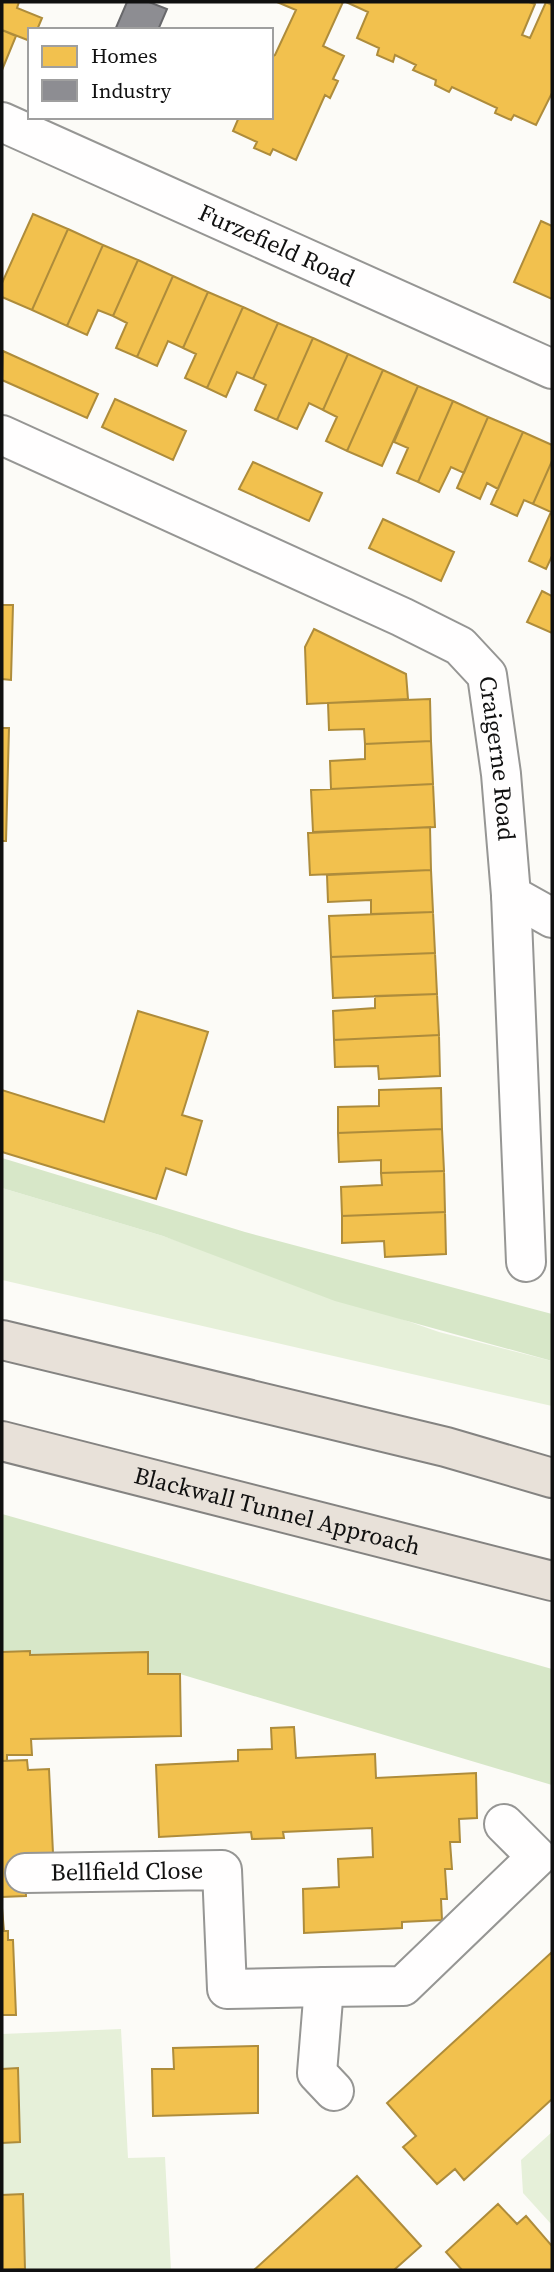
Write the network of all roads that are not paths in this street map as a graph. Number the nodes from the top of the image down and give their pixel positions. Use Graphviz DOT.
graph roads {
  1 [pos="2,122"];
  2 [pos="552,369"];
  3 [pos="2,435"];
  4 [pos="511,895"];
  5 [pos="552,918"];
  6 [pos="526,1262"];
  7 [pos="2,1340"];
  8 [pos="2,1441"];
  9 [pos="446,1447"];
  10 [pos="552,1465"];
  11 [pos="552,1478"];
  12 [pos="421,1547"];
  13 [pos="552,1581"];
  14 [pos="552,1596"];
  15 [pos="504,1824"];
  16 [pos="25,1873"];
  17 [pos="324,1987"];
  18 [pos="334,2091"];
  1 -- 2 [label="street, Furzefield Road"];
  3 -- 4 [label="street, Craigerne Road"];
  4 -- 5 [label="street"];
  4 -- 6 [label="street, Craigerne Road"];
  7 -- 9 [label="highway"];
  8 -- 12 [label="highway, Blackwall Tunnel Approach"];
  9 -- 10 [label="highway"];
  9 -- 11 [label="highway"];
  12 -- 13 [label="highway, Blackwall Tunnel Approach"];
  12 -- 14 [label="highway"];
  15 -- 17 [label="street, Bellfield Close"];
  16 -- 17 [label="street, Bellfield Close"];
  17 -- 18 [label="street"];
}
